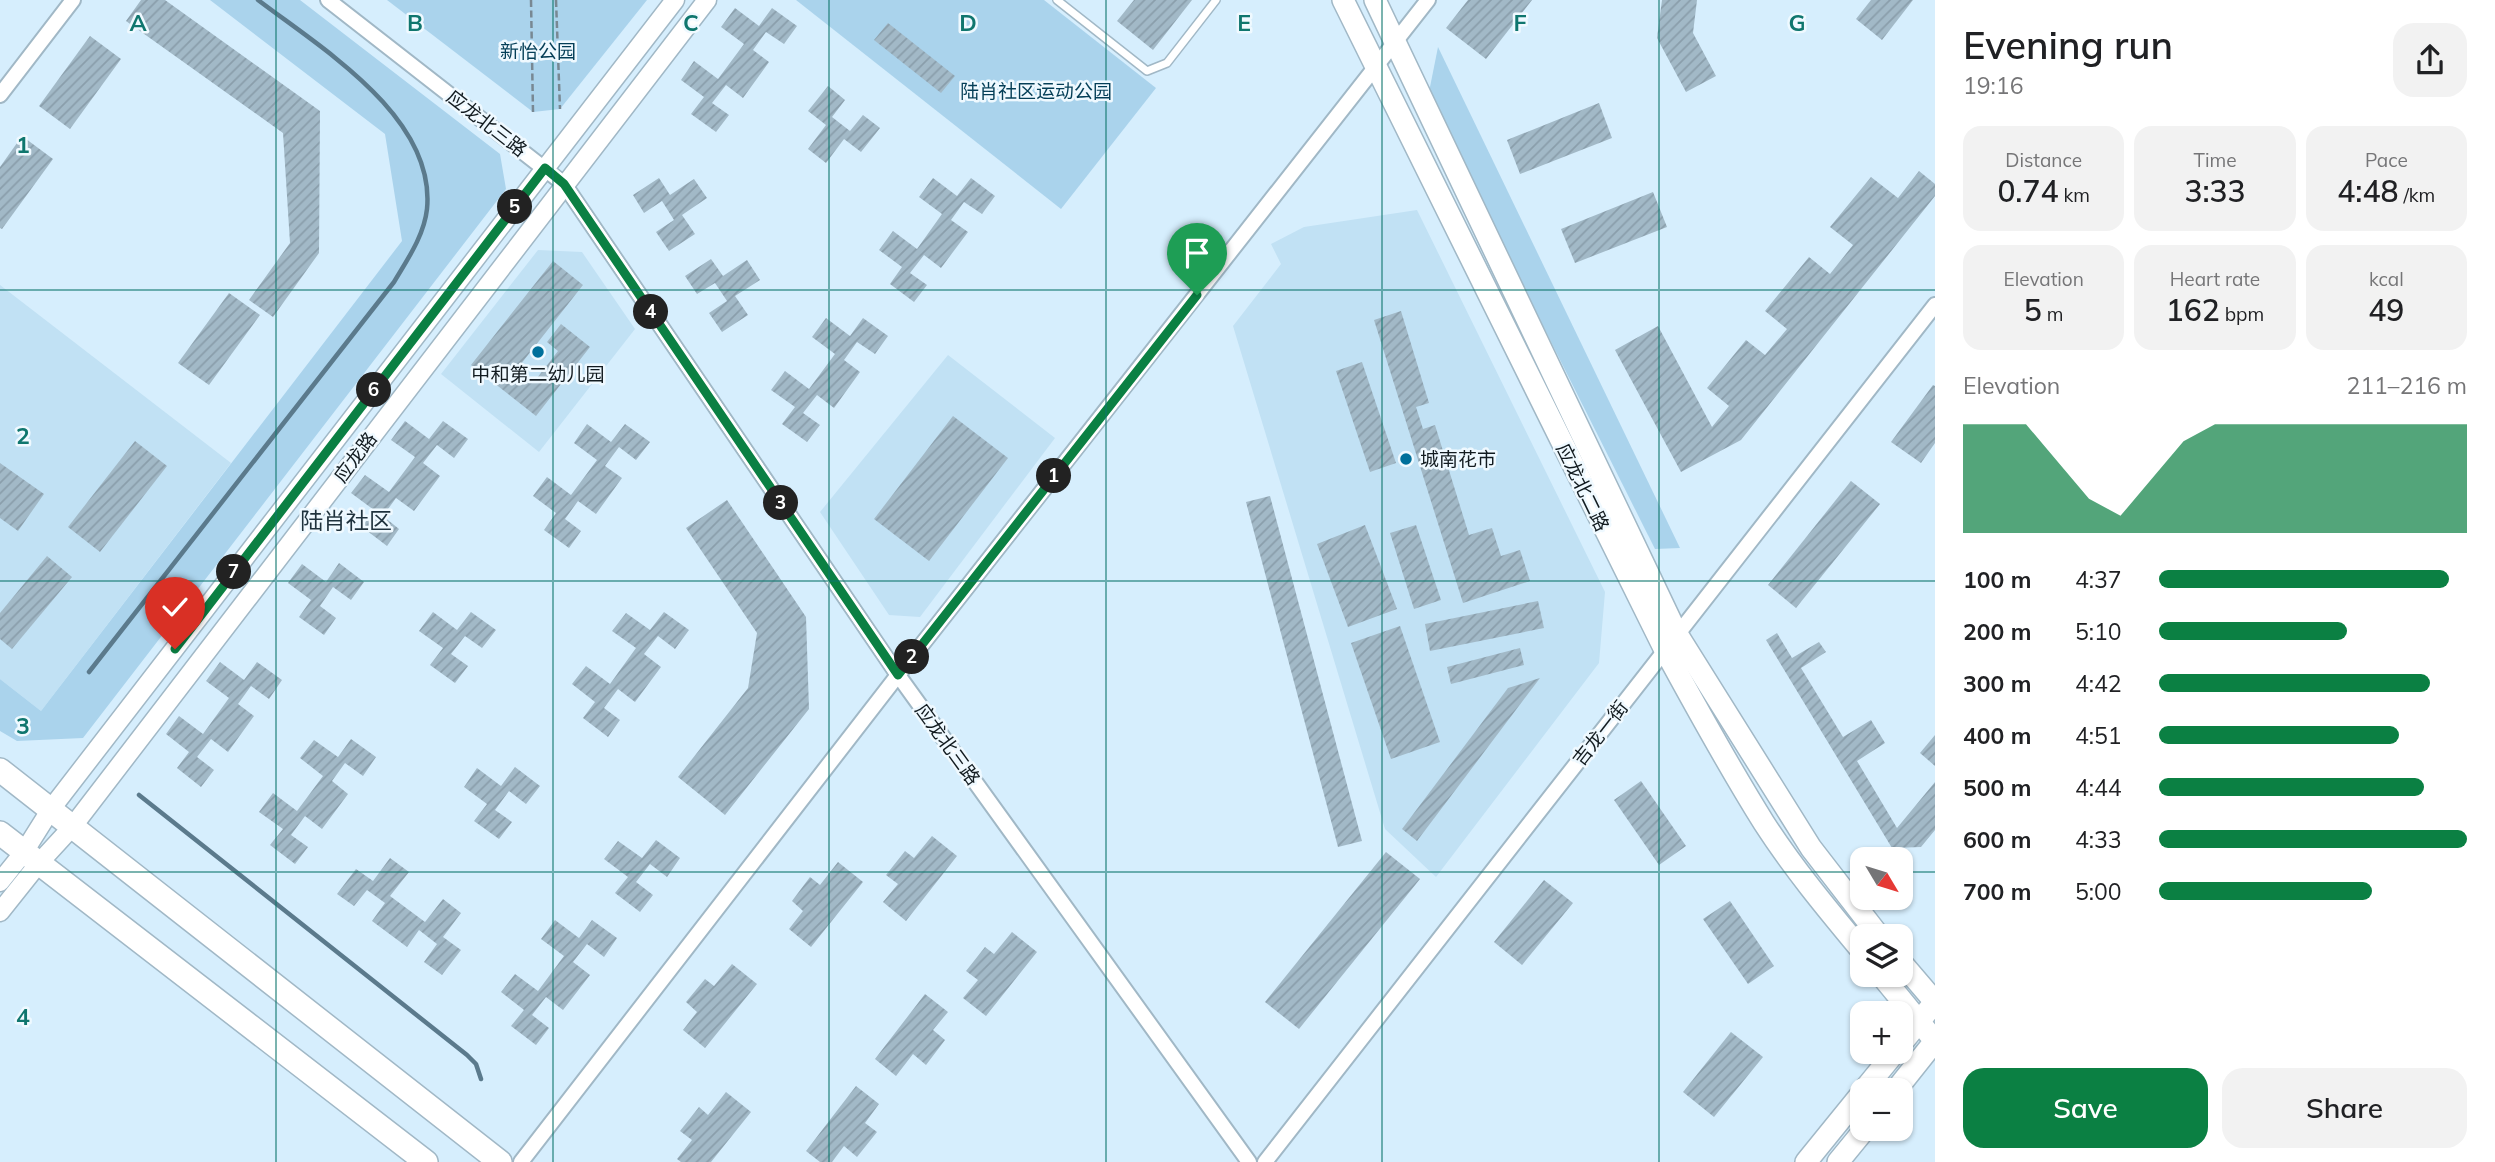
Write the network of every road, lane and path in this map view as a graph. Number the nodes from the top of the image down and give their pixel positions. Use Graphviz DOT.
graph roads {
  1 [pos="74,0"];
  2 [pos="328,0"];
  3 [pos="531,0"];
  4 [pos="556,0"];
  5 [pos="675,0"];
  6 [pos="708,0"];
  7 [pos="1057,0"];
  8 [pos="1216,0"];
  9 [pos="1343,0"];
  10 [pos="1375,0"];
  11 [pos="1428,0"];
  12 [pos="1396,41"];
  13 [pos="1376,67"];
  14 [pos="0,95"];
  15 [pos="560,109"];
  16 [pos="533,112"];
  17 [pos="545,168"];
  18 [pos="564,184"];
  19 [pos="1935,305"];
  20 [pos="1671,642"];
  21 [pos="898,675"];
  22 [pos="0,770"];
  23 [pos="51,809"];
  24 [pos="73,826"];
  25 [pos="0,833"];
  26 [pos="32,857"];
  27 [pos="0,882"];
  28 [pos="0,912"];
  29 [pos="1870,924"];
  30 [pos="1850,936"];
  31 [pos="1913,976"];
  32 [pos="1891,987"];
  33 [pos="1935,1002"];
  34 [pos="1919,1022"];
  35 [pos="1913,1029"];
  36 [pos="1935,1041"];
  37 [pos="1885,1064"];
  38 [pos="1874,1078"];
  39 [pos="1906,1078"];
  40 [pos="1850,1107"];
  41 [pos="1855,1141"];
  42 [pos="426,1162"];
  43 [pos="500,1162"];
  44 [pos="522,1162"];
  45 [pos="1249,1162"];
  46 [pos="1265,1162"];
  47 [pos="1806,1162"];
  48 [pos="1838,1162"];
  1 -- 14 [label="street"];
  2 -- 17 [label="street, 应龙北三路"];
  3 -- 16 [label="path"];
  4 -- 15 [label="path"];
  5 -- 17 [label="street, 应龙路"];
  6 -- 18 [label="street, 应龙路"];
  7 -- 8 [label="lane"];
  9 -- 13 [label="main road, 应龙北二路"];
  10 -- 12 [label="main road, 应龙北二路"];
  11 -- 12 [label="street"];
  12 -- 13 [label="street"];
  12 -- 20 [label="main road, 应龙北二路"];
  13 -- 20 [label="main road, 应龙北二路"];
  13 -- 21 [label="street"];
  17 -- 18 [label="street, 应龙北三路"];
  17 -- 23 [label="street, 应龙路"];
  18 -- 21 [label="street, 应龙北三路"];
  18 -- 24 [label="street, 应龙路"];
  19 -- 20 [label="street, 吉龙一街"];
  20 -- 29 [label="main road, 应龙北二路"];
  20 -- 30 [label="main road, 应龙北二路"];
  20 -- 46 [label="street, 吉龙一街"];
  21 -- 44 [label="street"];
  21 -- 45 [label="street, 应龙北三路"];
  22 -- 23 [label="main road"];
  23 -- 24 [label="main road"];
  23 -- 26 [label="street, 应龙路"];
  24 -- 26 [label="street, 应龙路"];
  24 -- 43 [label="main road"];
  25 -- 26 [label="main road"];
  26 -- 27 [label="street, 应龙路"];
  26 -- 28 [label="street, 应龙路"];
  26 -- 42 [label="main road"];
  31 -- 33 [label="main road"];
  32 -- 34 [label="main road"];
  33 -- 34 [label="main road"];
  34 -- 35 [label="main road"];
  34 -- 36 [label="main road"];
  36 -- 39 [label="main road"];
  37 -- 38 [label="main road"];
  40 -- 47 [label="main road"];
  41 -- 48 [label="main road"];
}
